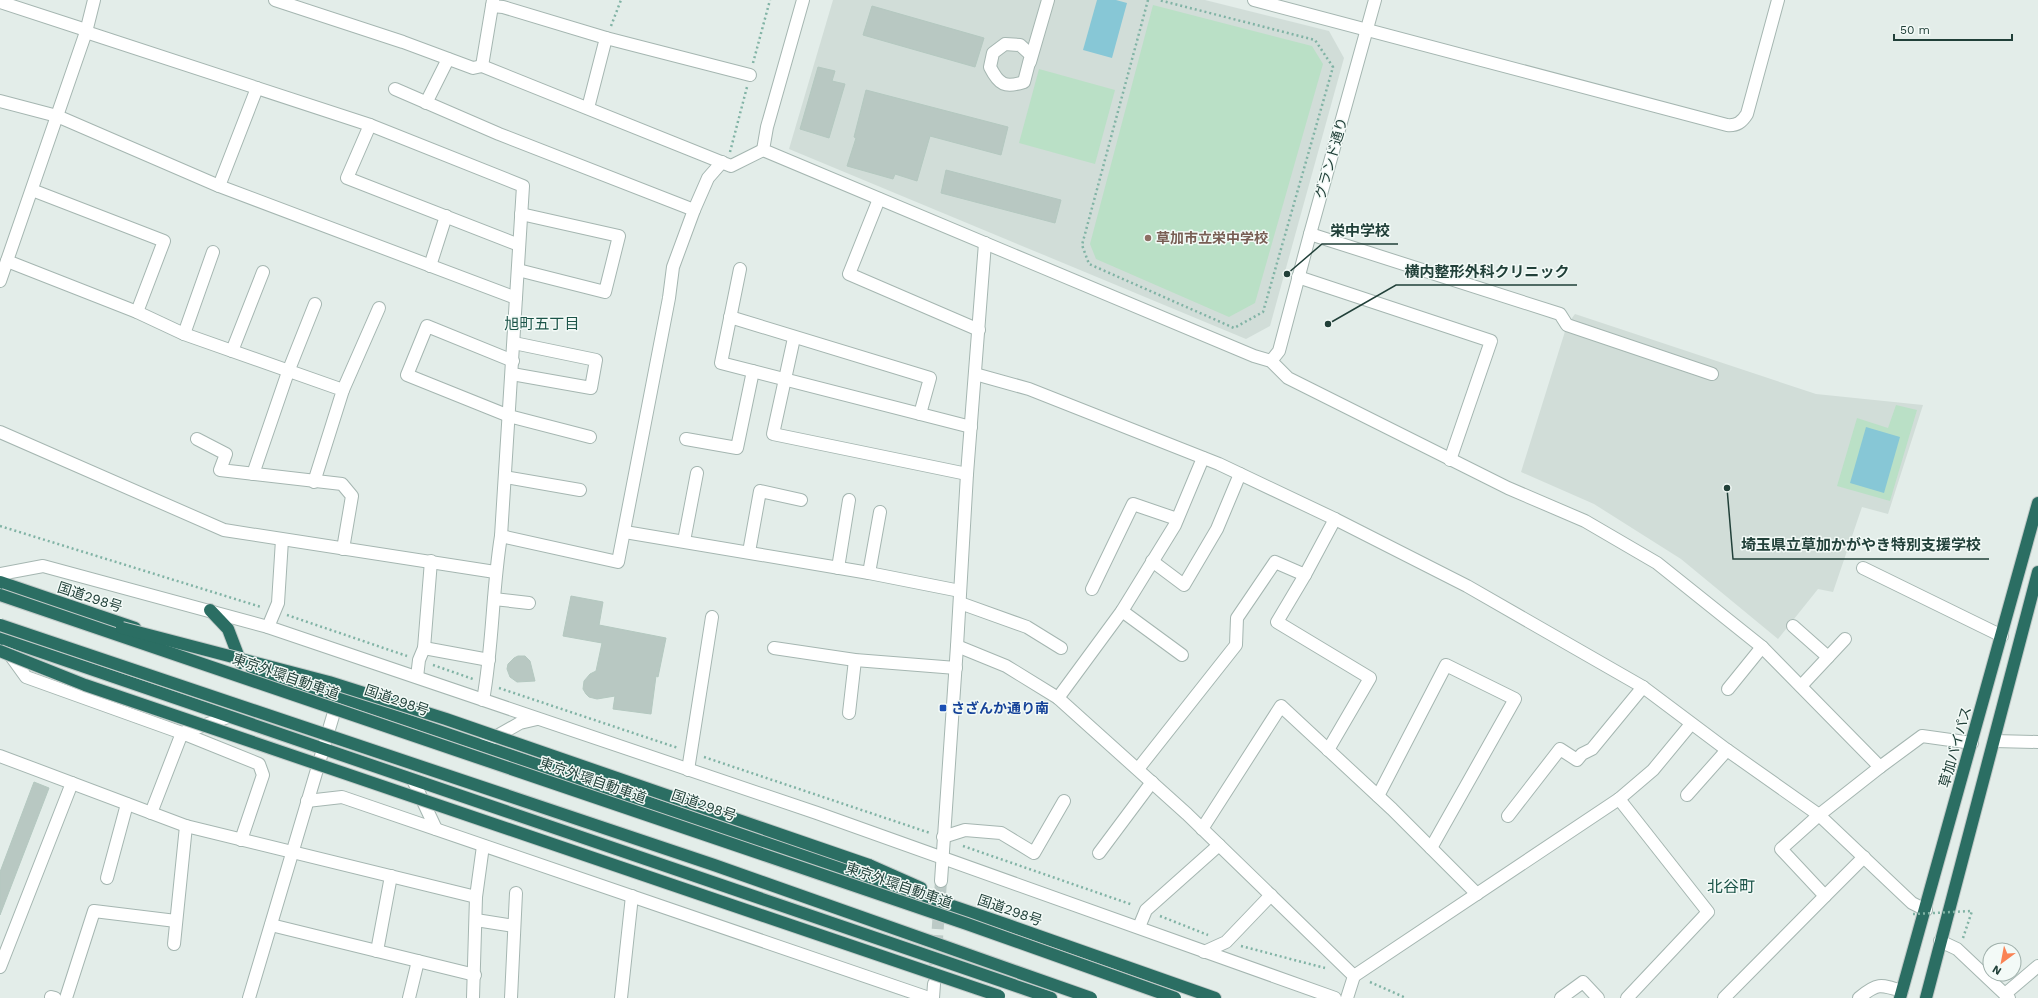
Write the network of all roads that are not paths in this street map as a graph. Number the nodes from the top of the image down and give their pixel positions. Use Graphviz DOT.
graph roads {
  1 [pos="94,0"];
  2 [pos="275,0"];
  3 [pos="803,0"];
  4 [pos="1048,0"];
  5 [pos="1254,0"];
  6 [pos="1375,0"];
  7 [pos="1778,0"];
  8 [pos="0,2"];
  9 [pos="493,3"];
  10 [pos="1367,29"];
  11 [pos="86,31"];
  12 [pos="606,38"];
  13 [pos="448,59"];
  14 [pos="482,66"];
  15 [pos="1028,69"];
  16 [pos="750,75"];
  17 [pos="257,88"];
  18 [pos="395,89"];
  19 [pos="0,101"];
  20 [pos="426,103"];
  21 [pos="588,108"];
  22 [pos="57,116"];
  23 [pos="370,125"];
  24 [pos="763,150"];
  25 [pos="727,164"];
  26 [pos="219,186"];
  27 [pos="32,190"];
  28 [pos="879,199"];
  29 [pos="694,210"];
  30 [pos="521,214"];
  31 [pos="446,216"];
  32 [pos="1310,234"];
  33 [pos="985,244"];
  34 [pos="519,245"];
  35 [pos="213,252"];
  36 [pos="7,261"];
  37 [pos="430,266"];
  38 [pos="740,269"];
  39 [pos="518,270"];
  40 [pos="263,272"];
  41 [pos="1298,277"];
  42 [pos="0,278"];
  43 [pos="516,298"];
  44 [pos="315,304"];
  45 [pos="379,308"];
  46 [pos="136,312"];
  47 [pos="730,317"];
  48 [pos="979,330"];
  49 [pos="184,334"];
  50 [pos="794,338"];
  51 [pos="514,344"];
  52 [pos="232,351"];
  53 [pos="513,360"];
  54 [pos="1271,360"];
  55 [pos="753,371"];
  56 [pos="288,372"];
  57 [pos="512,374"];
  58 [pos="975,374"];
  59 [pos="1712,374"];
  60 [pos="784,379"];
  61 [pos="343,390"];
  62 [pos="920,414"];
  63 [pos="509,416"];
  64 [pos="971,427"];
  65 [pos="0,432"];
  66 [pos="590,437"];
  67 [pos="197,439"];
  68 [pos="686,439"];
  69 [pos="1203,458"];
  70 [pos="1450,460"];
  71 [pos="698,473"];
  72 [pos="253,474"];
  73 [pos="967,474"];
  74 [pos="1240,474"];
  75 [pos="505,477"];
  76 [pos="314,482"];
  77 [pos="580,490"];
  78 [pos="801,500"];
  79 [pos="849,500"];
  80 [pos="2038,503"];
  81 [pos="880,512"];
  82 [pos="1177,519"];
  83 [pos="1335,519"];
  84 [pos="625,532"];
  85 [pos="500,536"];
  86 [pos="282,540"];
  87 [pos="684,541"];
  88 [pos="342,549"];
  89 [pos="749,552"];
  90 [pos="431,561"];
  91 [pos="1152,561"];
  92 [pos="838,568"];
  93 [pos="1863,568"];
  94 [pos="495,572"];
  95 [pos="2038,572"];
  96 [pos="870,573"];
  97 [pos="0,574"];
  98 [pos="1305,574"];
  99 [pos="0,582"];
  100 [pos="1092,589"];
  101 [pos="0,594"];
  102 [pos="960,597"];
  103 [pos="494,599"];
  104 [pos="26,603"];
  105 [pos="529,603"];
  106 [pos="210,610"];
  107 [pos="1122,611"];
  108 [pos="712,617"];
  109 [pos="0,625"];
  110 [pos="1793,626"];
  111 [pos="268,627"];
  112 [pos="2002,636"];
  113 [pos="0,638"];
  114 [pos="1845,639"];
  115 [pos="0,642"];
  116 [pos="957,646"];
  117 [pos="1762,647"];
  118 [pos="424,648"];
  119 [pos="774,648"];
  120 [pos="1061,648"];
  121 [pos="0,651"];
  122 [pos="1182,656"];
  123 [pos="1828,657"];
  124 [pos="489,660"];
  125 [pos="855,660"];
  126 [pos="241,664"];
  127 [pos="956,668"];
  128 [pos="417,677"];
  129 [pos="1801,686"];
  130 [pos="1643,687"];
  131 [pos="1728,689"];
  132 [pos="339,696"];
  133 [pos="1058,698"];
  134 [pos="483,700"];
  135 [pos="849,713"];
  136 [pos="228,717"];
  137 [pos="537,719"];
  138 [pos="1692,724"];
  139 [pos="182,733"];
  140 [pos="1994,741"];
  141 [pos="2038,742"];
  142 [pos="1972,743"];
  143 [pos="481,746"];
  144 [pos="323,749"];
  145 [pos="1328,750"];
  146 [pos="1727,750"];
  147 [pos="0,756"];
  148 [pos="1880,767"];
  149 [pos="1138,769"];
  150 [pos="688,770"];
  151 [pos="413,780"];
  152 [pos="1152,782"];
  153 [pos="72,783"];
  154 [pos="1687,795"];
  155 [pos="1378,796"];
  156 [pos="1619,799"];
  157 [pos="307,801"];
  158 [pos="1064,801"];
  159 [pos="127,804"];
  160 [pos="151,813"];
  161 [pos="1819,815"];
  162 [pos="1508,816"];
  163 [pos="186,826"];
  164 [pos="436,829"];
  165 [pos="1202,829"];
  166 [pos="943,836"];
  167 [pos="242,840"];
  168 [pos="1219,845"];
  169 [pos="483,846"];
  170 [pos="1431,848"];
  171 [pos="292,851"];
  172 [pos="1099,853"];
  173 [pos="942,857"];
  174 [pos="1864,857"];
  175 [pos="391,876"];
  176 [pos="106,878"];
  177 [pos="941,881"];
  178 [pos="516,893"];
  179 [pos="1477,894"];
  180 [pos="632,896"];
  181 [pos="1271,896"];
  182 [pos="1825,896"];
  183 [pos="476,897"];
  184 [pos="1926,910"];
  185 [pos="476,920"];
  186 [pos="176,921"];
  187 [pos="271,925"];
  188 [pos="1008,925"];
  189 [pos="514,926"];
  190 [pos="1139,927"];
  191 [pos="1940,941"];
  192 [pos="174,944"];
  193 [pos="377,951"];
  194 [pos="1204,952"];
  195 [pos="418,961"];
  196 [pos="2038,966"];
  197 [pos="0,968"];
  198 [pos="475,974"];
  199 [pos="1354,976"];
  200 [pos="934,984"];
  201 [pos="1901,994"];
  202 [pos="2007,996"];
  203 [pos="1002,997"];
  204 [pos="66,998"];
  205 [pos="249,998"];
  206 [pos="409,998"];
  207 [pos="473,998"];
  208 [pos="511,998"];
  209 [pos="621,998"];
  210 [pos="929,998"];
  211 [pos="933,998"];
  212 [pos="1051,998"];
  213 [pos="1091,998"];
  214 [pos="1175,998"];
  215 [pos="1215,998"];
  216 [pos="1335,998"];
  217 [pos="1347,998"];
  218 [pos="1561,998"];
  219 [pos="1598,998"];
  220 [pos="1627,998"];
  221 [pos="1724,998"];
  222 [pos="1859,998"];
  223 [pos="1926,998"];
  1 -- 11 [label="street"];
  2 -- 13 [label="street"];
  3 -- 24 [label="street"];
  4 -- 15 [label="street"];
  5 -- 10 [label="street"];
  6 -- 10 [label="street, グランド通り"];
  7 -- 10 [label="street"];
  8 -- 11 [label="street"];
  9 -- 12 [label="street"];
  9 -- 14 [label="street"];
  10 -- 32 [label="street, グランド通り"];
  11 -- 17 [label="street"];
  11 -- 22 [label="street"];
  12 -- 16 [label="street"];
  12 -- 21 [label="street"];
  13 -- 14 [label="street"];
  13 -- 20 [label="street"];
  14 -- 21 [label="street"];
  17 -- 23 [label="street"];
  17 -- 26 [label="street"];
  18 -- 20 [label="street"];
  19 -- 22 [label="street"];
  20 -- 29 [label="street"];
  21 -- 25 [label="street"];
  22 -- 26 [label="street"];
  22 -- 27 [label="street"];
  23 -- 30 [label="street"];
  23 -- 31 [label="street"];
  24 -- 25 [label="street"];
  24 -- 28 [label="street"];
  25 -- 29 [label="street"];
  26 -- 37 [label="street"];
  27 -- 36 [label="street"];
  27 -- 46 [label="street"];
  28 -- 33 [label="street"];
  28 -- 48 [label="street"];
  29 -- 84 [label="street"];
  30 -- 34 [label="street"];
  30 -- 39 [label="street"];
  31 -- 34 [label="street"];
  31 -- 37 [label="street"];
  32 -- 41 [label="street, グランド通り"];
  32 -- 59 [label="street"];
  33 -- 48 [label="street"];
  33 -- 54 [label="street"];
  34 -- 39 [label="street"];
  35 -- 49 [label="street"];
  36 -- 42 [label="street"];
  36 -- 46 [label="street"];
  37 -- 43 [label="street"];
  38 -- 47 [label="street"];
  39 -- 43 [label="street"];
  40 -- 52 [label="street"];
  41 -- 54 [label="street, グランド通り"];
  41 -- 70 [label="street"];
  43 -- 51 [label="street"];
  44 -- 56 [label="street"];
  45 -- 61 [label="street"];
  46 -- 49 [label="street"];
  47 -- 50 [label="street"];
  47 -- 55 [label="street"];
  48 -- 58 [label="street"];
  49 -- 52 [label="street"];
  50 -- 60 [label="street"];
  50 -- 62 [label="street"];
  51 -- 53 [label="street"];
  51 -- 57 [label="street"];
  52 -- 56 [label="street"];
  53 -- 57 [label="street"];
  53 -- 63 [label="street"];
  54 -- 70 [label="street"];
  55 -- 60 [label="street"];
  55 -- 68 [label="street"];
  56 -- 61 [label="street"];
  56 -- 72 [label="street"];
  57 -- 63 [label="street"];
  58 -- 64 [label="street"];
  58 -- 69 [label="street"];
  60 -- 62 [label="street"];
  60 -- 73 [label="street"];
  61 -- 76 [label="street"];
  62 -- 64 [label="street"];
  63 -- 66 [label="street"];
  63 -- 75 [label="street"];
  64 -- 73 [label="street"];
  65 -- 86 [label="street"];
  67 -- 72 [label="street"];
  69 -- 74 [label="street"];
  69 -- 82 [label="street"];
  70 -- 117 [label="street"];
  71 -- 87 [label="street"];
  72 -- 76 [label="street"];
  73 -- 102 [label="street"];
  74 -- 83 [label="street"];
  74 -- 91 [label="street"];
  75 -- 77 [label="street"];
  75 -- 85 [label="street"];
  76 -- 88 [label="street"];
  78 -- 89 [label="street"];
  79 -- 92 [label="street"];
  80 -- 112 [label="highway, 草加バイパス"];
  81 -- 96 [label="street"];
  82 -- 91 [label="street"];
  82 -- 100 [label="street"];
  83 -- 98 [label="street"];
  83 -- 130 [label="street"];
  84 -- 85 [label="street"];
  84 -- 87 [label="street"];
  85 -- 94 [label="street"];
  86 -- 88 [label="street"];
  86 -- 111 [label="street"];
  87 -- 89 [label="street"];
  88 -- 90 [label="street"];
  89 -- 92 [label="street"];
  90 -- 94 [label="street"];
  90 -- 118 [label="street"];
  91 -- 107 [label="street"];
  92 -- 96 [label="street"];
  93 -- 112 [label="street"];
  94 -- 103 [label="street"];
  95 -- 140 [label="highway"];
  96 -- 102 [label="street"];
  97 -- 106 [label="street"];
  98 -- 145 [label="street"];
  98 -- 149 [label="street"];
  99 -- 126 [label="highway, 国道298号"];
  101 -- 104 [label="highway, 東京外環自動車道, bridge"];
  102 -- 116 [label="street"];
  102 -- 120 [label="street"];
  103 -- 105 [label="street"];
  103 -- 124 [label="street"];
  104 -- 188 [label="highway, bridge"];
  104 -- 214 [label="highway, 東京外環自動車道, bridge"];
  106 -- 111 [label="street"];
  106 -- 126 [label="highway"];
  107 -- 122 [label="street"];
  107 -- 133 [label="street"];
  108 -- 150 [label="street"];
  109 -- 213 [label="highway, bridge"];
  110 -- 123 [label="street"];
  111 -- 128 [label="street"];
  112 -- 142 [label="highway, 草加バイパス"];
  113 -- 136 [label="highway"];
  114 -- 123 [label="street"];
  115 -- 139 [label="street"];
  116 -- 127 [label="street"];
  116 -- 133 [label="street"];
  117 -- 129 [label="street"];
  117 -- 131 [label="street"];
  118 -- 124 [label="street"];
  118 -- 128 [label="street"];
  119 -- 125 [label="street"];
  121 -- 203 [label="highway, bridge"];
  123 -- 129 [label="street"];
  124 -- 134 [label="street"];
  125 -- 127 [label="street"];
  125 -- 135 [label="street"];
  126 -- 132 [label="highway, 国道298号"];
  127 -- 166 [label="street"];
  128 -- 134 [label="street"];
  129 -- 148 [label="street"];
  130 -- 138 [label="street"];
  130 -- 162 [label="street"];
  132 -- 143 [label="highway, 国道298号"];
  132 -- 144 [label="street"];
  133 -- 149 [label="street"];
  134 -- 137 [label="street"];
  136 -- 139 [label="street"];
  136 -- 144 [label="highway"];
  137 -- 143 [label="street"];
  137 -- 150 [label="street"];
  138 -- 146 [label="street"];
  138 -- 156 [label="street"];
  139 -- 160 [label="street"];
  139 -- 167 [label="street"];
  140 -- 141 [label="street"];
  140 -- 191 [label="highway"];
  142 -- 148 [label="street"];
  142 -- 184 [label="highway, 草加バイパス"];
  143 -- 188 [label="highway, 国道298号"];
  144 -- 151 [label="highway"];
  144 -- 157 [label="street"];
  145 -- 155 [label="street"];
  145 -- 165 [label="street"];
  146 -- 154 [label="street"];
  146 -- 161 [label="street"];
  147 -- 153 [label="street"];
  148 -- 161 [label="street"];
  149 -- 152 [label="street"];
  150 -- 173 [label="street"];
  151 -- 164 [label="street"];
  151 -- 212 [label="highway"];
  152 -- 165 [label="street"];
  152 -- 172 [label="street"];
  153 -- 159 [label="street"];
  153 -- 197 [label="street"];
  155 -- 170 [label="street"];
  155 -- 170 [label="street"];
  156 -- 179 [label="street"];
  156 -- 220 [label="street"];
  157 -- 164 [label="street"];
  157 -- 171 [label="street"];
  158 -- 166 [label="street"];
  159 -- 160 [label="street"];
  159 -- 176 [label="street"];
  160 -- 163 [label="street"];
  161 -- 174 [label="street"];
  161 -- 182 [label="street"];
  163 -- 167 [label="street"];
  163 -- 186 [label="street"];
  164 -- 169 [label="street"];
  165 -- 168 [label="street"];
  166 -- 173 [label="street"];
  167 -- 171 [label="street"];
  168 -- 181 [label="street"];
  168 -- 190 [label="street"];
  169 -- 180 [label="street"];
  169 -- 183 [label="street"];
  170 -- 179 [label="street"];
  171 -- 175 [label="street"];
  171 -- 187 [label="street"];
  173 -- 177 [label="street"];
  173 -- 190 [label="street"];
  174 -- 182 [label="street"];
  174 -- 184 [label="street"];
  175 -- 183 [label="street"];
  175 -- 193 [label="street"];
  178 -- 189 [label="street"];
  179 -- 199 [label="street"];
  180 -- 209 [label="street"];
  180 -- 210 [label="street"];
  181 -- 194 [label="street"];
  181 -- 199 [label="street"];
  182 -- 221 [label="street"];
  183 -- 185 [label="street"];
  184 -- 201 [label="highway, 草加バイパス"];
  185 -- 189 [label="street"];
  185 -- 198 [label="street"];
  186 -- 192 [label="street"];
  186 -- 204 [label="street"];
  187 -- 193 [label="street"];
  187 -- 205 [label="street"];
  188 -- 215 [label="highway, 国道298号"];
  189 -- 208 [label="street"];
  190 -- 194 [label="street"];
  191 -- 202 [label="street"];
  191 -- 223 [label="highway"];
  193 -- 195 [label="street"];
  194 -- 216 [label="street"];
  195 -- 198 [label="street"];
  195 -- 206 [label="street"];
  196 -- 202 [label="street"];
  198 -- 207 [label="street"];
  199 -- 217 [label="street"];
  200 -- 211 [label="street"];
  201 -- 222 [label="street"];
  218 -- 219 [label="street"];
}
